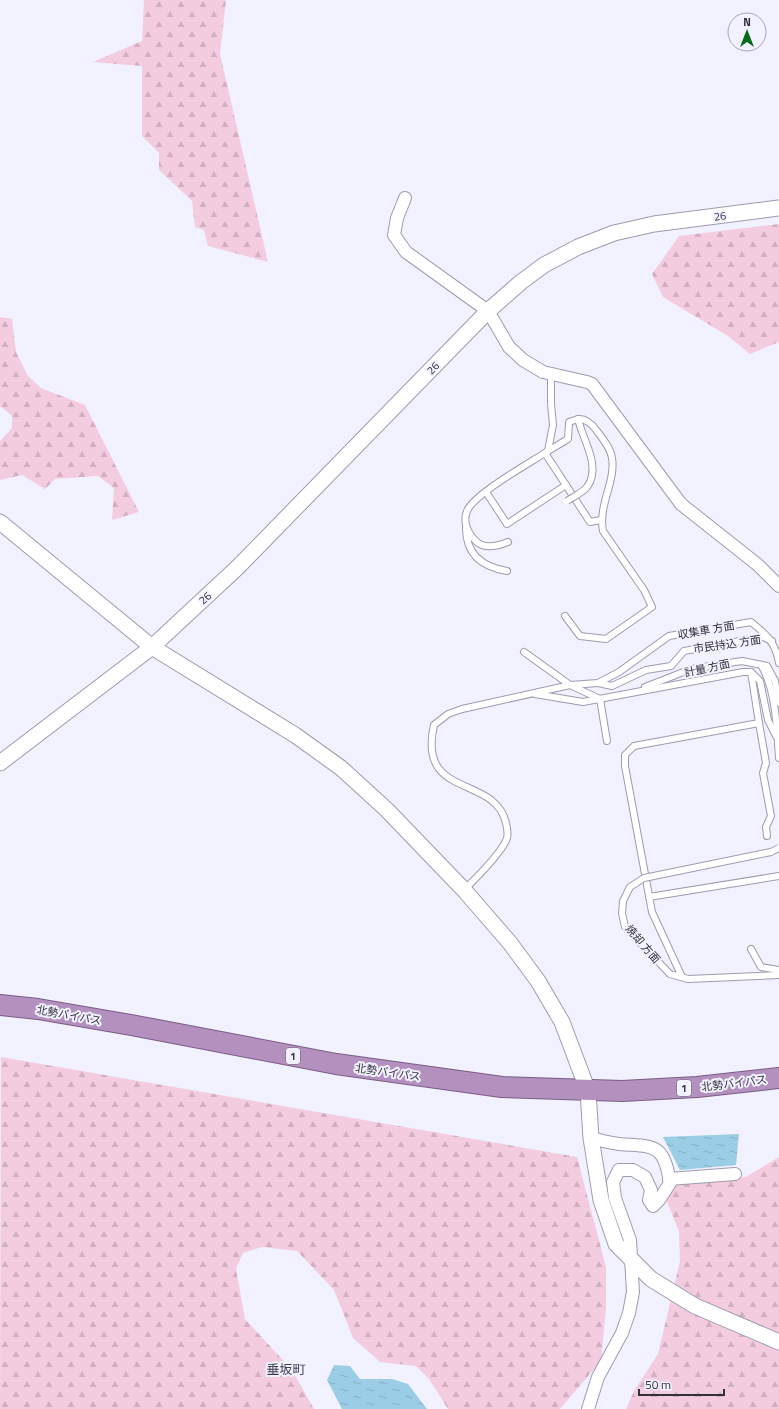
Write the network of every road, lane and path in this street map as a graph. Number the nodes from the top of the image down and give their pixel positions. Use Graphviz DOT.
graph roads {
  1 [pos="405,198"];
  2 [pos="779,208"];
  3 [pos="488,311"];
  4 [pos="551,374"];
  5 [pos="578,419"];
  6 [pos="547,452"];
  7 [pos="566,485"];
  8 [pos="486,492"];
  9 [pos="567,501"];
  10 [pos="601,520"];
  11 [pos="0,522"];
  12 [pos="466,526"];
  13 [pos="508,542"];
  14 [pos="507,571"];
  15 [pos="779,586"];
  16 [pos="565,616"];
  17 [pos="772,641"];
  18 [pos="152,646"];
  19 [pos="524,652"];
  20 [pos="779,663"];
  21 [pos="761,665"];
  22 [pos="751,672"];
  23 [pos="598,682"];
  24 [pos="570,685"];
  25 [pos="632,693"];
  26 [pos="535,694"];
  27 [pos="600,699"];
  28 [pos="779,704"];
  29 [pos="758,723"];
  30 [pos="607,741"];
  31 [pos="778,742"];
  32 [pos="779,758"];
  33 [pos="0,763"];
  34 [pos="767,836"];
  35 [pos="779,848"];
  36 [pos="779,877"];
  37 [pos="464,890"];
  38 [pos="649,897"];
  39 [pos="751,949"];
  40 [pos="779,970"];
  41 [pos="779,975"];
  42 [pos="682,977"];
  43 [pos="0,1005"];
  44 [pos="779,1078"];
  45 [pos="588,1091"];
  46 [pos="591,1138"];
  47 [pos="735,1174"];
  48 [pos="670,1179"];
  49 [pos="631,1259"];
  50 [pos="779,1342"];
  51 [pos="588,1409"];
  1 -- 3 [label="street"];
  2 -- 3 [label="street, 26"];
  3 -- 4 [label="street"];
  3 -- 18 [label="street, 26"];
  4 -- 6 [label="lane"];
  4 -- 15 [label="street"];
  5 -- 6 [label="lane"];
  5 -- 9 [label="lane, bridge"];
  5 -- 10 [label="lane"];
  6 -- 7 [label="lane"];
  6 -- 8 [label="lane"];
  7 -- 8 [label="lane"];
  7 -- 10 [label="lane"];
  8 -- 12 [label="lane"];
  10 -- 16 [label="lane"];
  11 -- 18 [label="street"];
  12 -- 13 [label="lane"];
  12 -- 14 [label="lane"];
  17 -- 20 [label="lane"];
  17 -- 23 [label="lane, 市民持込 方面"];
  17 -- 23 [label="lane, 収集車 方面"];
  18 -- 33 [label="street, 26"];
  18 -- 37 [label="street"];
  19 -- 24 [label="lane"];
  21 -- 25 [label="lane, 計量 方面"];
  21 -- 28 [label="lane"];
  21 -- 31 [label="lane"];
  22 -- 25 [label="lane"];
  22 -- 29 [label="lane"];
  22 -- 31 [label="lane"];
  23 -- 24 [label="lane"];
  24 -- 26 [label="lane"];
  24 -- 27 [label="lane"];
  25 -- 27 [label="lane"];
  26 -- 27 [label="lane"];
  26 -- 37 [label="lane"];
  27 -- 30 [label="lane"];
  29 -- 34 [label="lane"];
  29 -- 38 [label="lane"];
  31 -- 32 [label="lane"];
  35 -- 42 [label="lane, 焼却 方面, bridge"];
  36 -- 38 [label="lane"];
  37 -- 45 [label="street"];
  38 -- 42 [label="lane"];
  39 -- 40 [label="lane"];
  41 -- 42 [label="lane, 焼却 方面"];
  43 -- 45 [label="highway, 北勢バイパス / 1"];
  44 -- 45 [label="highway, 北勢バイパス / 1"];
  45 -- 46 [label="street"];
  46 -- 48 [label="street"];
  46 -- 49 [label="street"];
  47 -- 48 [label="street"];
  48 -- 49 [label="street"];
  49 -- 50 [label="street"];
  49 -- 51 [label="street"];
}
